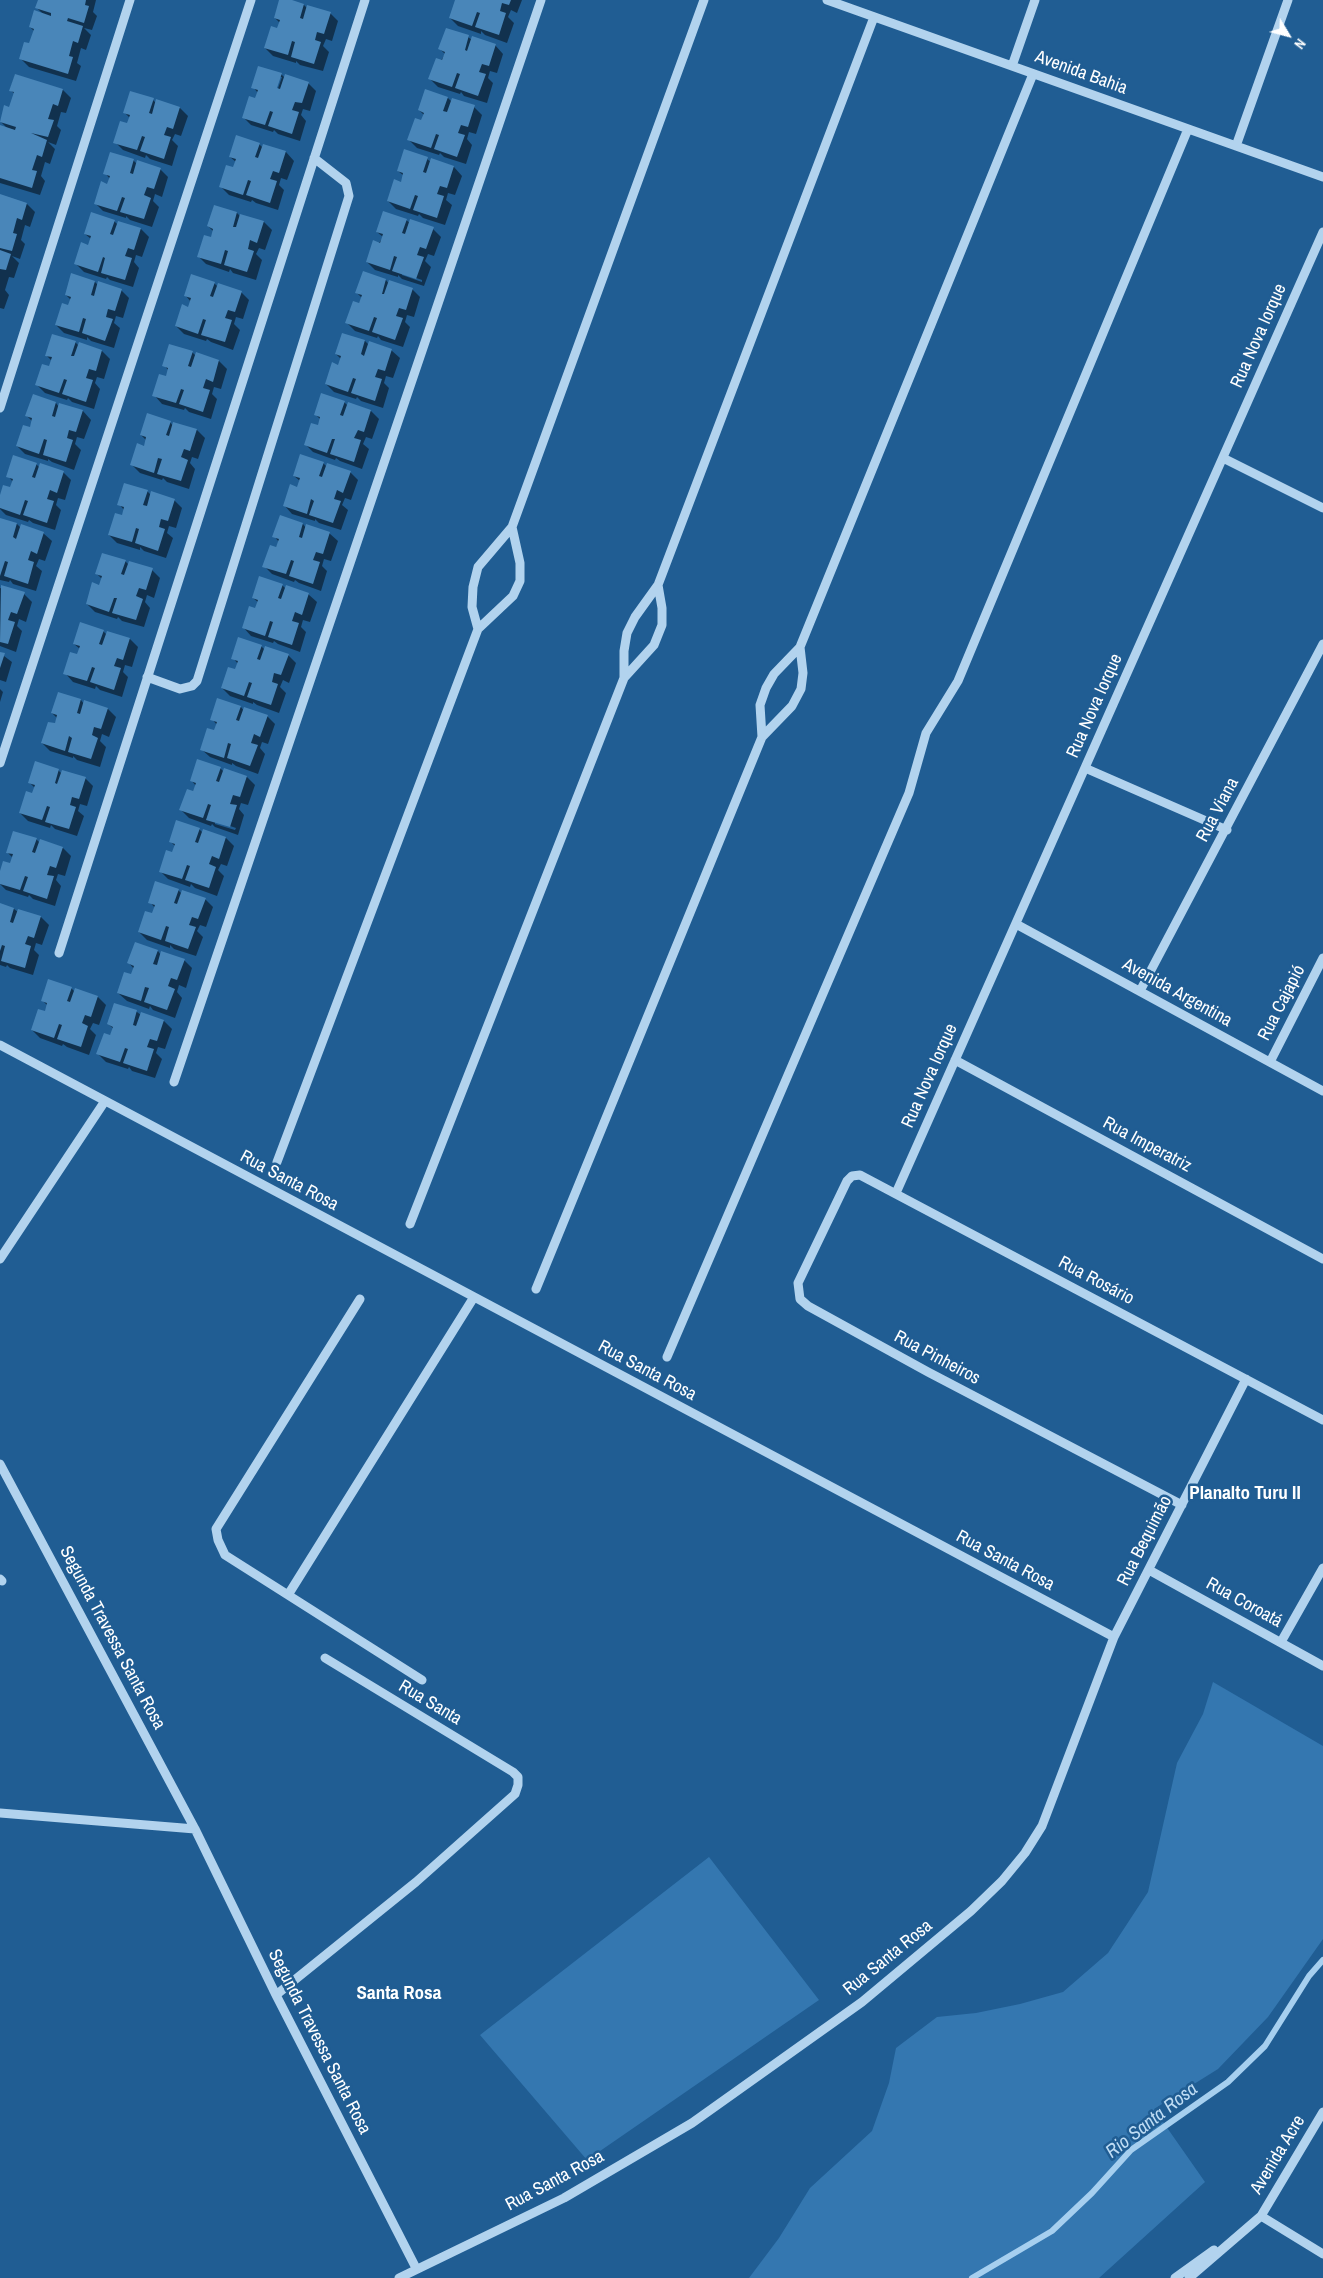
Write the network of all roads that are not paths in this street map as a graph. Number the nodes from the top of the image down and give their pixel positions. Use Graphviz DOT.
graph roads {
  1 [pos="130,0"];
  2 [pos="251,0"];
  3 [pos="365,0"];
  4 [pos="541,0"];
  5 [pos="704,0"];
  6 [pos="827,0"];
  7 [pos="1035,0"];
  8 [pos="1288,0"];
  9 [pos="874,16"];
  10 [pos="1012,66"];
  11 [pos="1033,74"];
  12 [pos="1188,129"];
  13 [pos="1236,146"];
  14 [pos="314,158"];
  15 [pos="1323,177"];
  16 [pos="1323,232"];
  17 [pos="0,408"];
  18 [pos="1223,458"];
  19 [pos="1323,508"];
  20 [pos="512,527"];
  21 [pos="658,585"];
  22 [pos="478,629"];
  23 [pos="1323,644"];
  24 [pos="800,647"];
  25 [pos="147,677"];
  26 [pos="624,678"];
  27 [pos="762,737"];
  28 [pos="0,763"];
  29 [pos="1085,768"];
  30 [pos="1227,830"];
  31 [pos="1016,924"];
  32 [pos="59,954"];
  33 [pos="1323,958"];
  34 [pos="1140,991"];
  35 [pos="0,1045"];
  36 [pos="955,1060"];
  37 [pos="1270,1062"];
  38 [pos="174,1082"];
  39 [pos="1323,1091"];
  40 [pos="105,1101"];
  41 [pos="277,1162"];
  42 [pos="852,1176"];
  43 [pos="896,1193"];
  44 [pos="410,1224"];
  45 [pos="0,1258"];
  46 [pos="1323,1259"];
  47 [pos="536,1289"];
  48 [pos="474,1298"];
  49 [pos="360,1299"];
  50 [pos="667,1356"];
  51 [pos="1246,1379"];
  52 [pos="1323,1420"];
  53 [pos="0,1464"];
  54 [pos="1182,1505"];
  55 [pos="1323,1568"];
  56 [pos="1149,1570"];
  57 [pos="288,1595"];
  58 [pos="1114,1637"];
  59 [pos="1281,1642"];
  60 [pos="325,1658"];
  61 [pos="1323,1666"];
  62 [pos="422,1680"];
  63 [pos="0,1813"];
  64 [pos="195,1829"];
  65 [pos="276,1995"];
  66 [pos="1323,2112"];
  67 [pos="1261,2216"];
  68 [pos="1323,2254"];
  69 [pos="416,2268"];
  70 [pos="399,2278"];
  71 [pos="1175,2278"];
  72 [pos="1189,2278"];
  1 -- 17 [label="street"];
  2 -- 28 [label="street"];
  3 -- 14 [label="street"];
  4 -- 38 [label="street"];
  5 -- 20 [label="street"];
  6 -- 9 [label="street, Avenida Bahia"];
  7 -- 10 [label="street"];
  8 -- 13 [label="street"];
  9 -- 10 [label="street, Avenida Bahia"];
  9 -- 21 [label="street"];
  10 -- 11 [label="street, Avenida Bahia"];
  11 -- 12 [label="street, Avenida Bahia"];
  11 -- 24 [label="street"];
  12 -- 13 [label="street, Avenida Bahia"];
  12 -- 50 [label="street"];
  13 -- 15 [label="street, Avenida Bahia"];
  14 -- 25 [label="street"];
  14 -- 25 [label="street"];
  16 -- 18 [label="street, Rua Nova Iorque"];
  18 -- 19 [label="street"];
  18 -- 29 [label="street, Rua Nova Iorque"];
  20 -- 22 [label="street"];
  20 -- 22 [label="street"];
  21 -- 26 [label="street"];
  21 -- 26 [label="street"];
  22 -- 41 [label="street"];
  23 -- 30 [label="street, Rua Viana"];
  24 -- 27 [label="street"];
  24 -- 27 [label="street"];
  25 -- 32 [label="street"];
  26 -- 44 [label="street"];
  27 -- 47 [label="street"];
  29 -- 30 [label="street"];
  29 -- 31 [label="street, Rua Nova Iorque"];
  30 -- 34 [label="street, Rua Viana"];
  31 -- 34 [label="street, Avenida Argentina"];
  31 -- 36 [label="street, Rua Nova Iorque"];
  33 -- 37 [label="street, Rua Cajapió"];
  34 -- 37 [label="street, Avenida Argentina"];
  35 -- 40 [label="street, Rua Santa Rosa"];
  36 -- 43 [label="street, Rua Nova Iorque"];
  36 -- 46 [label="street, Rua Imperatriz"];
  37 -- 39 [label="street, Avenida Argentina"];
  40 -- 45 [label="street"];
  40 -- 48 [label="street, Rua Santa Rosa"];
  42 -- 43 [label="street, Rua Rosário"];
  42 -- 54 [label="street, Rua Pinheiros"];
  43 -- 51 [label="street, Rua Rosário"];
  48 -- 57 [label="street"];
  48 -- 58 [label="street, Rua Santa Rosa"];
  49 -- 57 [label="street"];
  51 -- 52 [label="street, Rua Rosário"];
  51 -- 54 [label="street, Rua Bequimão"];
  53 -- 64 [label="street, Segunda Travessa Santa Rosa"];
  54 -- 56 [label="street, Rua Bequimão"];
  55 -- 59 [label="street"];
  56 -- 58 [label="street, Rua Bequimão"];
  56 -- 59 [label="street, Rua Coroatá"];
  57 -- 62 [label="street"];
  58 -- 69 [label="street, Rua Santa Rosa"];
  59 -- 61 [label="street, Rua Coroatá"];
  60 -- 65 [label="street, Rua Santa"];
  63 -- 64 [label="street"];
  64 -- 65 [label="street, Segunda Travessa Santa Rosa"];
  65 -- 69 [label="street, Segunda Travessa Santa Rosa"];
  66 -- 67 [label="street, Avenida Acre"];
  67 -- 68 [label="street"];
  67 -- 71 [label="street, Avenida Acre"];
  67 -- 72 [label="street, Avenida Acre"];
  69 -- 70 [label="street, Rua Santa Rosa"];
}
